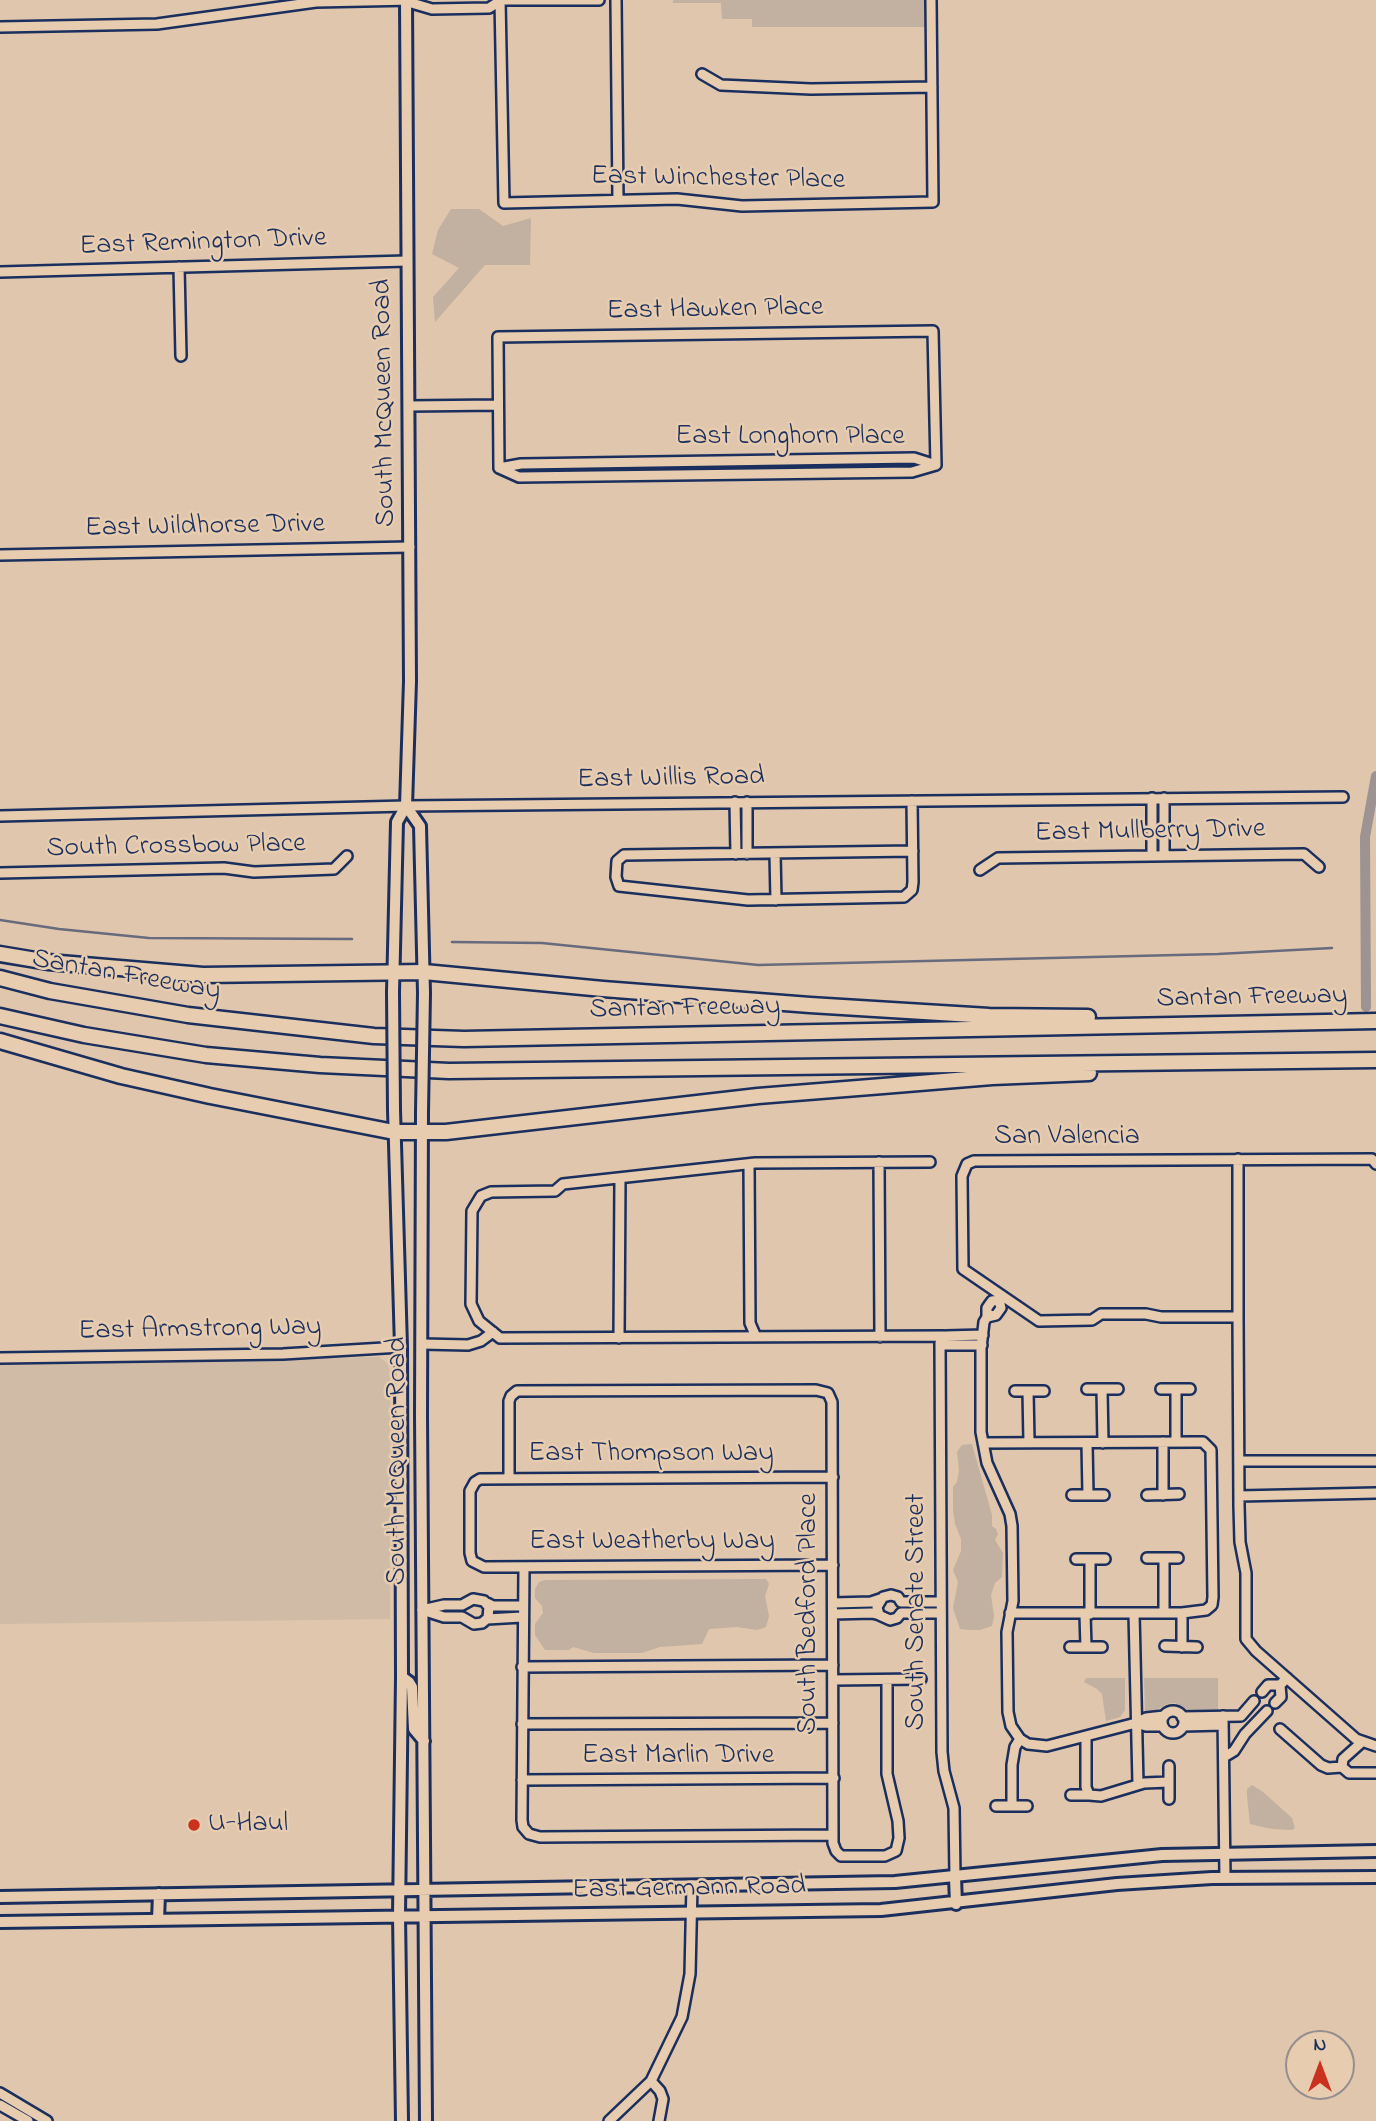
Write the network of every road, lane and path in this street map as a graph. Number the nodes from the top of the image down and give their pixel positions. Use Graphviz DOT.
graph roads {
  1 [pos="499,0"];
  2 [pos="599,0"];
  3 [pos="616,0"];
  4 [pos="931,0"];
  5 [pos="408,1"];
  6 [pos="0,27"];
  7 [pos="702,74"];
  8 [pos="932,87"];
  9 [pos="618,200"];
  10 [pos="407,261"];
  11 [pos="179,267"];
  12 [pos="0,272"];
  13 [pos="181,356"];
  14 [pos="498,405"];
  15 [pos="409,406"];
  16 [pos="884,458"];
  17 [pos="805,460"];
  18 [pos="723,461"];
  19 [pos="638,462"];
  20 [pos="557,463"];
  21 [pos="936,465"];
  22 [pos="499,468"];
  23 [pos="886,472"];
  24 [pos="805,473"];
  25 [pos="724,474"];
  26 [pos="639,475"];
  27 [pos="558,477"];
  28 [pos="410,547"];
  29 [pos="0,555"];
  30 [pos="1343,797"];
  31 [pos="1152,798"];
  32 [pos="1164,798"];
  33 [pos="912,801"];
  34 [pos="735,802"];
  35 [pos="747,802"];
  36 [pos="406,806"];
  37 [pos="0,816"];
  38 [pos="1152,831"];
  39 [pos="1164,831"];
  40 [pos="912,851"];
  41 [pos="775,853"];
  42 [pos="736,854"];
  43 [pos="747,854"];
  44 [pos="347,856"];
  45 [pos="1152,856"];
  46 [pos="1164,856"];
  47 [pos="1319,867"];
  48 [pos="980,870"];
  49 [pos="0,873"];
  50 [pos="776,900"];
  51 [pos="0,954"];
  52 [pos="393,971"];
  53 [pos="424,972"];
  54 [pos="0,978"];
  55 [pos="0,1016"];
  56 [pos="1341,1021"];
  57 [pos="1376,1021"];
  58 [pos="0,1041"];
  59 [pos="1376,1060"];
  60 [pos="1209,1061"];
  61 [pos="394,1132"];
  62 [pos="423,1132"];
  63 [pos="1238,1159"];
  64 [pos="930,1161"];
  65 [pos="879,1162"];
  66 [pos="749,1164"];
  67 [pos="1376,1164"];
  68 [pos="620,1178"];
  69 [pos="1001,1298"];
  70 [pos="1238,1317"];
  71 [pos="493,1332"];
  72 [pos="880,1336"];
  73 [pos="756,1337"];
  74 [pos="619,1338"];
  75 [pos="983,1340"];
  76 [pos="942,1341"];
  77 [pos="422,1345"];
  78 [pos="401,1347"];
  79 [pos="0,1358"];
  80 [pos="1087,1389"];
  81 [pos="1190,1389"];
  82 [pos="1102,1390"];
  83 [pos="1118,1390"];
  84 [pos="1161,1390"];
  85 [pos="1176,1390"];
  86 [pos="1015,1391"];
  87 [pos="1028,1391"];
  88 [pos="1044,1391"];
  89 [pos="1163,1442"];
  90 [pos="1176,1442"];
  91 [pos="983,1443"];
  92 [pos="1029,1443"];
  93 [pos="1087,1443"];
  94 [pos="1102,1443"];
  95 [pos="1239,1461"];
  96 [pos="1376,1461"];
  97 [pos="509,1478"];
  98 [pos="833,1478"];
  99 [pos="1376,1493"];
  100 [pos="1147,1494"];
  101 [pos="1163,1494"];
  102 [pos="1178,1494"];
  103 [pos="1072,1495"];
  104 [pos="1088,1495"];
  105 [pos="1104,1495"];
  106 [pos="1239,1496"];
  107 [pos="1147,1558"];
  108 [pos="1164,1558"];
  109 [pos="1178,1558"];
  110 [pos="1076,1559"];
  111 [pos="1090,1559"];
  112 [pos="1105,1559"];
  113 [pos="472,1562"];
  114 [pos="833,1565"];
  115 [pos="524,1567"];
  116 [pos="880,1600"];
  117 [pos="941,1602"];
  118 [pos="486,1603"];
  119 [pos="834,1603"];
  120 [pos="523,1606"];
  121 [pos="402,1610"];
  122 [pos="422,1610"];
  123 [pos="941,1613"];
  124 [pos="1134,1613"];
  125 [pos="1164,1613"];
  126 [pos="1182,1613"];
  127 [pos="833,1614"];
  128 [pos="1010,1614"];
  129 [pos="1088,1614"];
  130 [pos="880,1615"];
  131 [pos="522,1618"];
  132 [pos="487,1619"];
  133 [pos="1165,1646"];
  134 [pos="1070,1647"];
  135 [pos="1086,1647"];
  136 [pos="1102,1647"];
  137 [pos="1182,1647"];
  138 [pos="1197,1647"];
  139 [pos="833,1665"];
  140 [pos="522,1667"];
  141 [pos="402,1677"];
  142 [pos="921,1679"];
  143 [pos="833,1680"];
  144 [pos="887,1680"];
  145 [pos="1283,1681"];
  146 [pos="1262,1692"];
  147 [pos="1254,1701"];
  148 [pos="1275,1703"];
  149 [pos="1267,1711"];
  150 [pos="1245,1712"];
  151 [pos="1163,1721"];
  152 [pos="1183,1721"];
  153 [pos="1223,1721"];
  154 [pos="834,1723"];
  155 [pos="1136,1723"];
  156 [pos="1256,1723"];
  157 [pos="522,1724"];
  158 [pos="1280,1729"];
  159 [pos="1086,1736"];
  160 [pos="1020,1740"];
  161 [pos="424,1741"];
  162 [pos="1362,1742"];
  163 [pos="1376,1746"];
  164 [pos="1224,1757"];
  165 [pos="1169,1766"];
  166 [pos="1342,1767"];
  167 [pos="1376,1773"];
  168 [pos="834,1779"];
  169 [pos="522,1780"];
  170 [pos="1169,1782"];
  171 [pos="1138,1784"];
  172 [pos="1071,1795"];
  173 [pos="1089,1795"];
  174 [pos="1169,1799"];
  175 [pos="996,1806"];
  176 [pos="1012,1806"];
  177 [pos="1027,1806"];
  178 [pos="833,1835"];
  179 [pos="1376,1852"];
  180 [pos="1226,1854"];
  181 [pos="956,1877"];
  182 [pos="1376,1877"];
  183 [pos="1225,1878"];
  184 [pos="692,1885"];
  185 [pos="399,1889"];
  186 [pos="426,1889"];
  187 [pos="159,1894"];
  188 [pos="0,1897"];
  189 [pos="956,1904"];
  190 [pos="693,1912"];
  191 [pos="399,1915"];
  192 [pos="425,1915"];
  193 [pos="158,1920"];
  194 [pos="0,1922"];
  195 [pos="651,2081"];
  196 [pos="0,2093"];
  197 [pos="0,2105"];
  198 [pos="28,2121"];
  199 [pos="47,2121"];
  200 [pos="402,2121"];
  201 [pos="426,2121"];
  202 [pos="610,2121"];
  203 [pos="659,2121"];
  1 -- 2 [label="street"];
  1 -- 5 [label="street"];
  1 -- 9 [label="street, East Winchester Place"];
  3 -- 9 [label="street"];
  4 -- 8 [label="street"];
  5 -- 6 [label="street"];
  5 -- 10 [label="main road, South McQueen Road"];
  7 -- 8 [label="street"];
  8 -- 9 [label="street, East Winchester Place"];
  10 -- 11 [label="street, East Remington Drive"];
  10 -- 15 [label="main road, South McQueen Road"];
  11 -- 12 [label="street, East Remington Drive"];
  11 -- 13 [label="street"];
  14 -- 15 [label="street"];
  14 -- 21 [label="street, East Hawken Place"];
  14 -- 22 [label="street"];
  15 -- 28 [label="main road, South McQueen Road"];
  16 -- 17 [label="street, East Longhorn Place"];
  16 -- 21 [label="street, East Longhorn Place"];
  16 -- 23 [label="street"];
  17 -- 18 [label="street, East Longhorn Place"];
  17 -- 24 [label="street"];
  18 -- 19 [label="street, East Longhorn Place"];
  18 -- 25 [label="street"];
  19 -- 20 [label="street, East Longhorn Place"];
  19 -- 26 [label="street"];
  20 -- 22 [label="street, East Longhorn Place"];
  20 -- 27 [label="street"];
  21 -- 23 [label="street, East Longhorn Place"];
  22 -- 27 [label="street, East Longhorn Place"];
  23 -- 24 [label="street, East Longhorn Place"];
  24 -- 25 [label="street, East Longhorn Place"];
  25 -- 26 [label="street, East Longhorn Place"];
  26 -- 27 [label="street, East Longhorn Place"];
  28 -- 29 [label="street, East Wildhorse Drive"];
  28 -- 36 [label="main road, South McQueen Road"];
  30 -- 32 [label="street, East Willis Road"];
  31 -- 32 [label="street, East Willis Road"];
  31 -- 33 [label="street, East Willis Road"];
  31 -- 38 [label="street"];
  32 -- 39 [label="street"];
  33 -- 35 [label="street, East Willis Road"];
  33 -- 40 [label="street"];
  34 -- 35 [label="street, East Willis Road"];
  34 -- 36 [label="street, East Willis Road"];
  34 -- 42 [label="street"];
  35 -- 43 [label="street"];
  36 -- 37 [label="street, East Willis Road"];
  36 -- 52 [label="main road, South McQueen Road"];
  36 -- 53 [label="main road, South McQueen Road"];
  38 -- 39 [label="street"];
  38 -- 45 [label="street"];
  39 -- 46 [label="street"];
  40 -- 41 [label="street"];
  40 -- 50 [label="street"];
  41 -- 43 [label="street"];
  41 -- 50 [label="street"];
  42 -- 43 [label="street"];
  42 -- 50 [label="street"];
  44 -- 49 [label="street, South Crossbow Place"];
  45 -- 46 [label="street, East Mullberry Drive"];
  45 -- 48 [label="street, East Mullberry Drive"];
  46 -- 47 [label="street, East Mullberry Drive"];
  51 -- 52 [label="highway"];
  52 -- 53 [label="highway"];
  52 -- 61 [label="main road, South McQueen Road, bridge"];
  53 -- 56 [label="highway"];
  53 -- 62 [label="main road, South McQueen Road, bridge"];
  54 -- 56 [label="highway, Santan Freeway"];
  55 -- 60 [label="highway, Santan Freeway"];
  56 -- 57 [label="highway, Santan Freeway"];
  58 -- 61 [label="highway"];
  59 -- 60 [label="highway, Santan Freeway"];
  60 -- 62 [label="highway"];
  61 -- 62 [label="highway"];
  61 -- 78 [label="main road, South McQueen Road"];
  62 -- 77 [label="main road, South McQueen Road"];
  63 -- 67 [label="street, San Valencia"];
  63 -- 69 [label="street, San Valencia"];
  63 -- 70 [label="street"];
  64 -- 65 [label="street"];
  65 -- 66 [label="street"];
  65 -- 72 [label="street"];
  66 -- 68 [label="street"];
  66 -- 73 [label="street"];
  68 -- 71 [label="street"];
  68 -- 74 [label="street"];
  69 -- 70 [label="street, San Valencia"];
  69 -- 75 [label="street"];
  70 -- 95 [label="street"];
  71 -- 74 [label="street"];
  71 -- 77 [label="street"];
  72 -- 73 [label="street"];
  72 -- 76 [label="street"];
  73 -- 74 [label="street"];
  75 -- 76 [label="street"];
  75 -- 91 [label="street"];
  76 -- 117 [label="street, South Senate Street"];
  77 -- 78 [label="main road"];
  77 -- 122 [label="main road, South McQueen Road"];
  78 -- 79 [label="street, East Armstrong Way"];
  78 -- 121 [label="main road, South McQueen Road"];
  80 -- 82 [label="street"];
  81 -- 85 [label="street"];
  82 -- 83 [label="street"];
  82 -- 94 [label="street"];
  84 -- 85 [label="street"];
  85 -- 90 [label="street"];
  86 -- 87 [label="street"];
  87 -- 88 [label="street"];
  87 -- 92 [label="street"];
  89 -- 90 [label="street"];
  89 -- 94 [label="street"];
  89 -- 101 [label="street"];
  90 -- 126 [label="street"];
  91 -- 92 [label="street"];
  91 -- 128 [label="street"];
  92 -- 93 [label="street"];
  93 -- 94 [label="street"];
  93 -- 104 [label="street"];
  95 -- 96 [label="street"];
  95 -- 106 [label="street"];
  97 -- 98 [label="street, East Thompson Way"];
  97 -- 98 [label="street, South Bedford Place"];
  97 -- 113 [label="street, East Thompson Way"];
  98 -- 114 [label="street, South Bedford Place"];
  99 -- 106 [label="street"];
  100 -- 101 [label="street"];
  101 -- 102 [label="street"];
  103 -- 104 [label="street"];
  104 -- 105 [label="street"];
  106 -- 145 [label="street"];
  107 -- 108 [label="street"];
  108 -- 109 [label="street"];
  108 -- 125 [label="street"];
  110 -- 111 [label="street"];
  111 -- 112 [label="street"];
  111 -- 129 [label="street"];
  113 -- 115 [label="street, East Weatherby Way"];
  114 -- 115 [label="street, East Weatherby Way"];
  114 -- 119 [label="street, South Bedford Place"];
  115 -- 120 [label="street"];
  116 -- 117 [label="street"];
  116 -- 119 [label="street"];
  116 -- 130 [label="street"];
  117 -- 123 [label="street, South Senate Street"];
  118 -- 120 [label="street"];
  118 -- 122 [label="street"];
  118 -- 132 [label="street"];
  119 -- 127 [label="street, South Bedford Place"];
  120 -- 131 [label="street"];
  121 -- 122 [label="main road"];
  121 -- 141 [label="main road, South McQueen Road"];
  122 -- 132 [label="street"];
  122 -- 161 [label="main road, South McQueen Road"];
  123 -- 130 [label="street"];
  123 -- 181 [label="street, South Senate Street"];
  124 -- 125 [label="street"];
  124 -- 129 [label="street"];
  124 -- 155 [label="street"];
  125 -- 126 [label="street"];
  126 -- 137 [label="street"];
  127 -- 130 [label="street"];
  127 -- 139 [label="street, South Bedford Place"];
  128 -- 129 [label="street"];
  128 -- 160 [label="street"];
  129 -- 135 [label="street"];
  131 -- 132 [label="street"];
  131 -- 140 [label="street"];
  133 -- 137 [label="street"];
  134 -- 135 [label="street"];
  135 -- 136 [label="street"];
  137 -- 138 [label="street"];
  139 -- 140 [label="street"];
  139 -- 143 [label="street, South Bedford Place"];
  140 -- 157 [label="street"];
  141 -- 161 [label="main road"];
  141 -- 185 [label="main road, South McQueen Road"];
  142 -- 144 [label="street"];
  143 -- 144 [label="street"];
  143 -- 154 [label="street, South Bedford Place"];
  144 -- 178 [label="street"];
  145 -- 146 [label="street"];
  145 -- 148 [label="street"];
  145 -- 162 [label="street"];
  147 -- 150 [label="street"];
  149 -- 156 [label="street"];
  150 -- 153 [label="street"];
  150 -- 156 [label="street"];
  151 -- 152 [label="street"];
  151 -- 152 [label="street"];
  151 -- 155 [label="street"];
  152 -- 153 [label="street"];
  153 -- 164 [label="street"];
  154 -- 157 [label="street"];
  154 -- 168 [label="street, South Bedford Place"];
  155 -- 159 [label="street"];
  155 -- 171 [label="street"];
  156 -- 164 [label="street"];
  157 -- 169 [label="street"];
  158 -- 166 [label="street"];
  159 -- 160 [label="street"];
  159 -- 173 [label="street"];
  160 -- 176 [label="street"];
  161 -- 186 [label="main road, South McQueen Road"];
  162 -- 163 [label="street"];
  162 -- 166 [label="street"];
  164 -- 180 [label="street"];
  165 -- 170 [label="street"];
  166 -- 167 [label="street"];
  168 -- 169 [label="street, East Marlin Drive"];
  168 -- 178 [label="street, South Bedford Place"];
  169 -- 178 [label="street"];
  170 -- 171 [label="street"];
  170 -- 174 [label="street"];
  171 -- 173 [label="street"];
  172 -- 173 [label="street"];
  175 -- 176 [label="street"];
  176 -- 177 [label="street"];
  179 -- 180 [label="main road, East Germann Road"];
  180 -- 181 [label="main road, East Germann Road"];
  180 -- 183 [label="street"];
  181 -- 184 [label="main road, East Germann Road"];
  181 -- 189 [label="main road"];
  182 -- 183 [label="main road, East Germann Road"];
  183 -- 189 [label="main road, East Germann Road"];
  184 -- 186 [label="main road, East Germann Road"];
  184 -- 190 [label="street"];
  185 -- 186 [label="main road, East Germann Road"];
  185 -- 187 [label="main road, East Germann Road"];
  185 -- 191 [label="main road, South McQueen Road"];
  186 -- 192 [label="main road, South McQueen Road"];
  187 -- 188 [label="main road, East Germann Road"];
  187 -- 193 [label="main road"];
  189 -- 190 [label="main road, East Germann Road"];
  190 -- 192 [label="main road, East Germann Road"];
  190 -- 195 [label="street"];
  191 -- 192 [label="main road, East Germann Road"];
  191 -- 193 [label="main road, East Germann Road"];
  191 -- 200 [label="main road, South McQueen Road"];
  192 -- 201 [label="main road, South McQueen Road"];
  193 -- 194 [label="main road, East Germann Road"];
  195 -- 202 [label="street"];
  195 -- 203 [label="street"];
  196 -- 199 [label="street"];
  197 -- 198 [label="street"];
}
